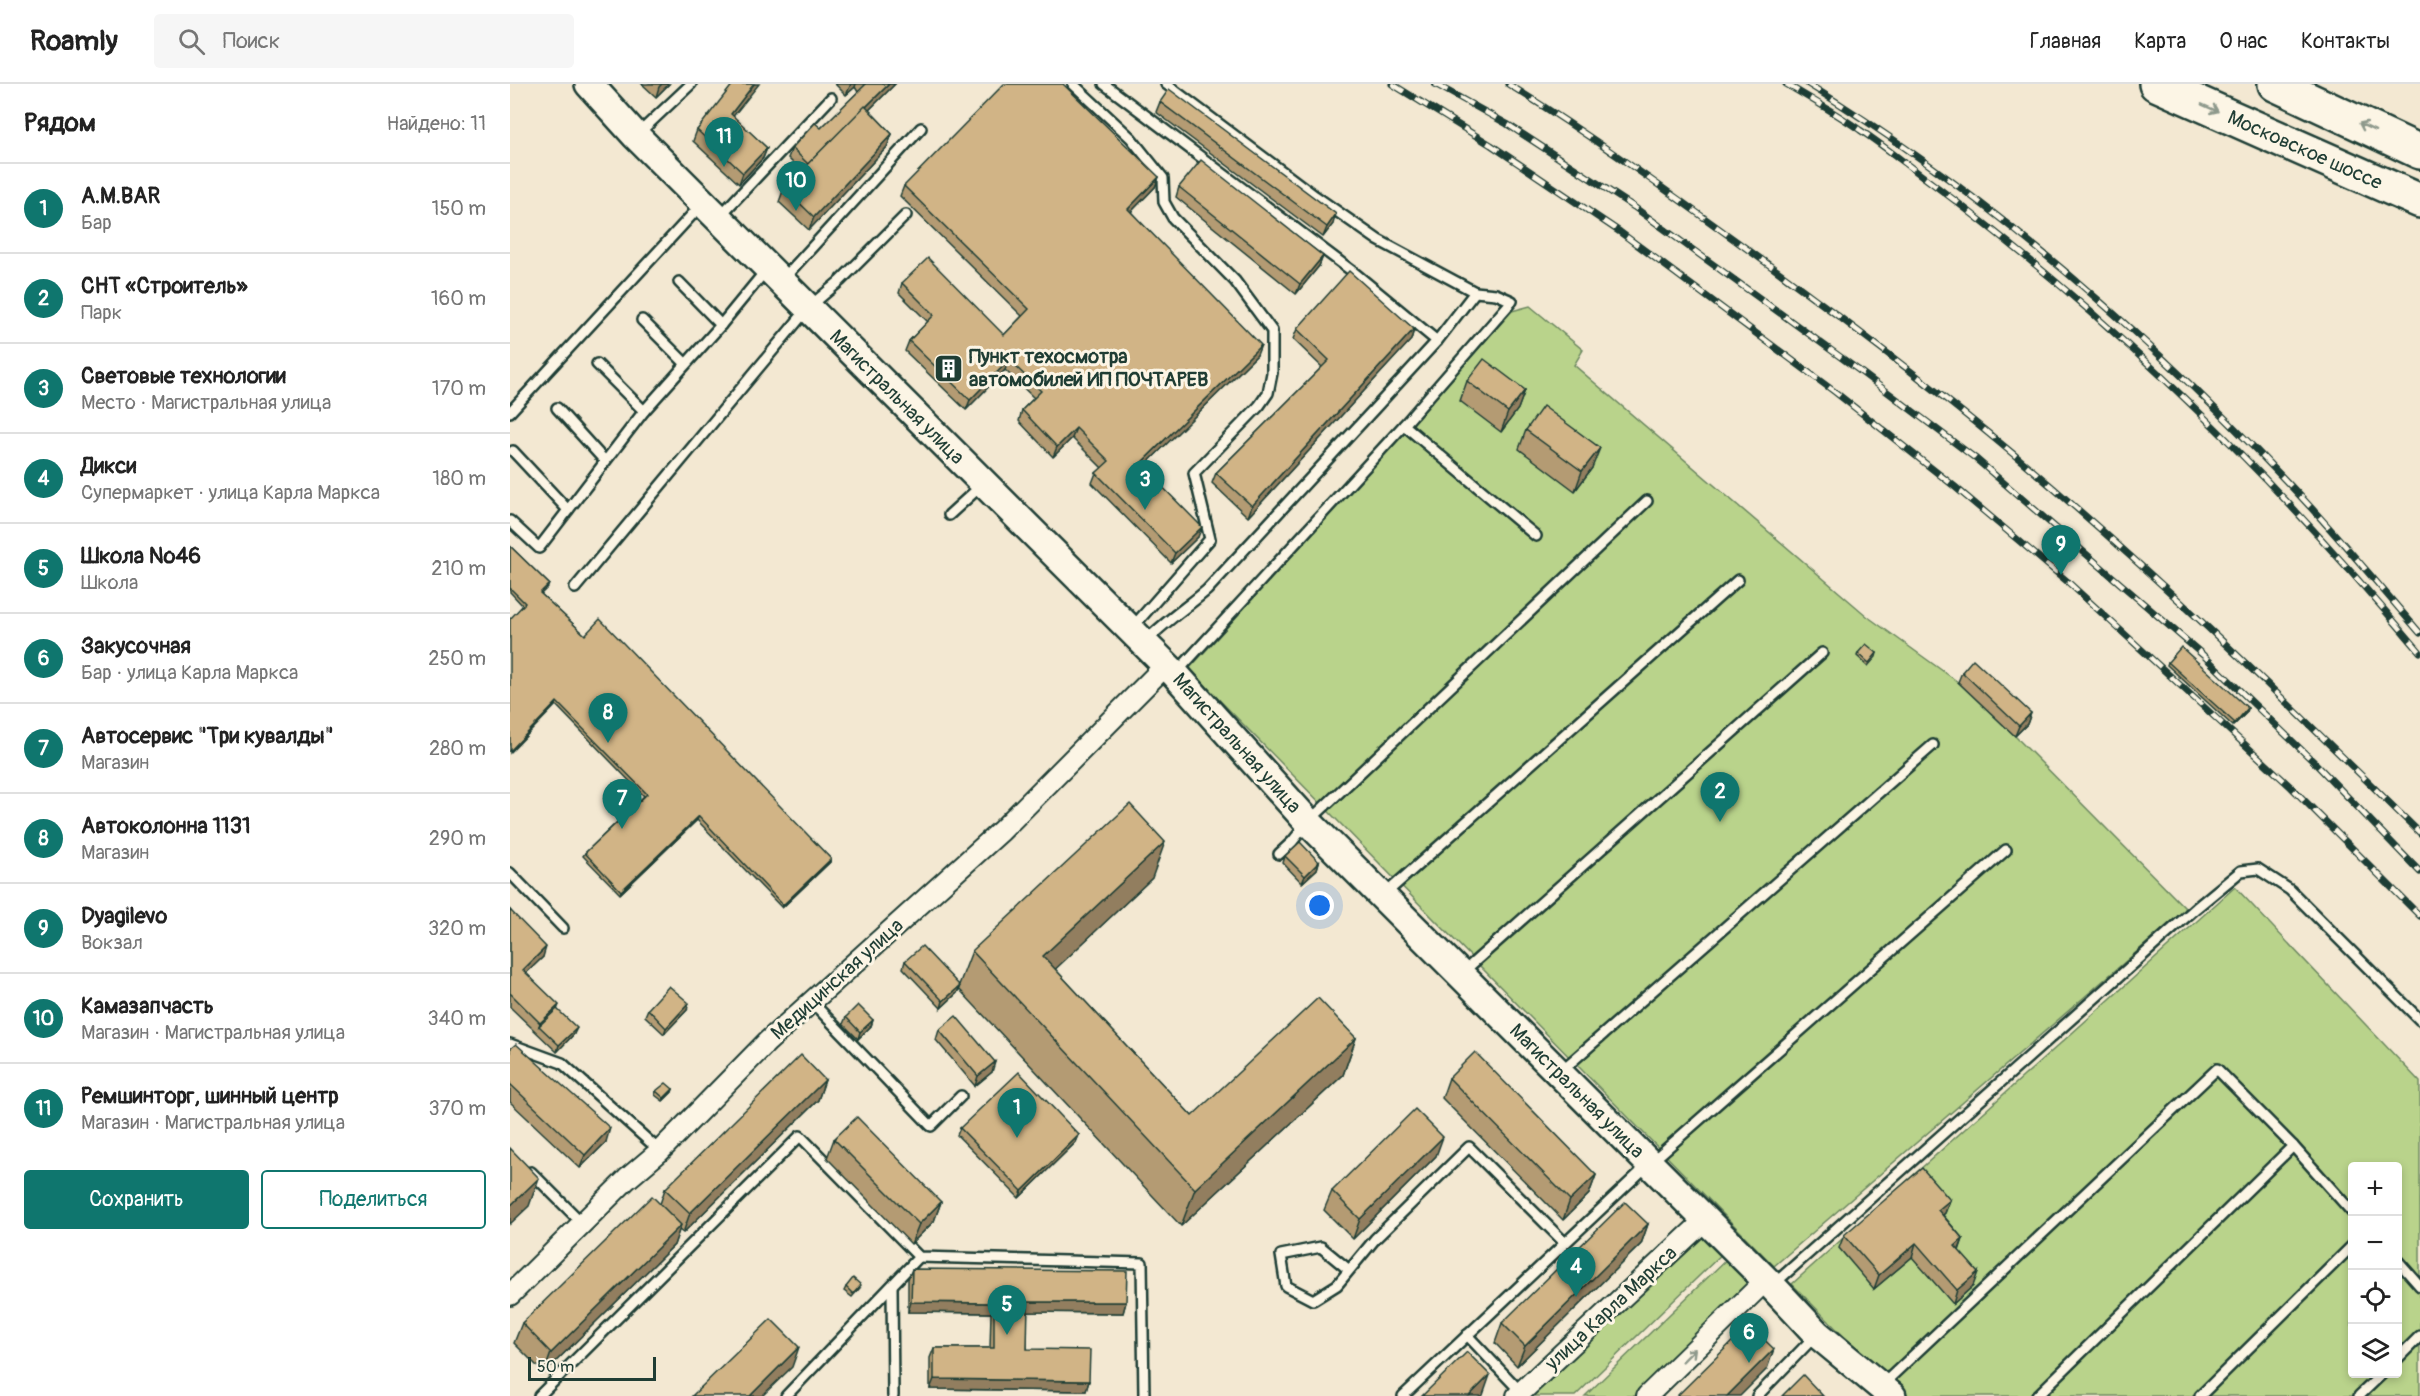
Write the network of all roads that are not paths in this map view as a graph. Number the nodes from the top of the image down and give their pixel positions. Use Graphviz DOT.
graph roads {
  1 [pos="589,84"];
  2 [pos="691,84"];
  3 [pos="1073,84"];
  4 [pos="1104,84"];
  5 [pos="1166,84"];
  6 [pos="2156,84"];
  7 [pos="2275,84"];
  8 [pos="831,98"];
  9 [pos="921,128"];
  10 [pos="636,136"];
  11 [pos="2420,152"];
  12 [pos="2420,201"];
  13 [pos="711,210"];
  14 [pos="906,215"];
  15 [pos="775,274"];
  16 [pos="679,282"];
  17 [pos="1475,292"];
  18 [pos="809,308"];
  19 [pos="642,320"];
  20 [pos="721,325"];
  21 [pos="1437,341"];
  22 [pos="685,363"];
  23 [pos="597,364"];
  24 [pos="557,408"];
  25 [pos="644,411"];
  26 [pos="510,412"];
  27 [pos="1404,425"];
  28 [pos="513,452"];
  29 [pos="605,461"];
  30 [pos="983,484"];
  31 [pos="1647,501"];
  32 [pos="568,510"];
  33 [pos="949,515"];
  34 [pos="510,521"];
  35 [pos="1536,536"];
  36 [pos="1738,580"];
  37 [pos="575,588"];
  38 [pos="1137,636"];
  39 [pos="1822,653"];
  40 [pos="1171,669"];
  41 [pos="1933,745"];
  42 [pos="1308,822"];
  43 [pos="2006,850"];
  44 [pos="1279,854"];
  45 [pos="510,873"];
  46 [pos="1384,895"];
  47 [pos="564,928"];
  48 [pos="1461,974"];
  49 [pos="811,1001"];
  50 [pos="2420,1020"];
  51 [pos="510,1044"];
  52 [pos="1558,1074"];
  53 [pos="961,1096"];
  54 [pos="2293,1146"];
  55 [pos="660,1151"];
  56 [pos="1649,1164"];
  57 [pos="526,1167"];
  58 [pos="2348,1208"];
  59 [pos="1705,1220"];
  60 [pos="582,1223"];
  61 [pos="1565,1243"];
  62 [pos="2348,1250"];
  63 [pos="920,1257"];
  64 [pos="2402,1266"];
  65 [pos="1349,1270"];
  66 [pos="1769,1283"];
  67 [pos="2420,1286"];
  68 [pos="892,1287"];
  69 [pos="510,1295"];
  70 [pos="1817,1334"];
  71 [pos="1467,1335"];
  72 [pos="2420,1336"];
  73 [pos="2402,1353"];
  74 [pos="2378,1378"];
  75 [pos="1887,1391"];
  76 [pos="1519,1394"];
  77 [pos="539,1396"];
  78 [pos="786,1396"];
  79 [pos="893,1396"];
  80 [pos="1144,1396"];
  81 [pos="1403,1396"];
  82 [pos="1647,1396"];
  83 [pos="1757,1396"];
  84 [pos="2037,1396"];
  85 [pos="2200,1396"];
  86 [pos="2359,1396"];
  1 -- 10 [label="street, Магистральная улица"];
  2 -- 10 [label="lane"];
  3 -- 38 [label="lane"];
  4 -- 21 [label="lane"];
  5 -- 17 [label="lane"];
  6 -- 12 [label="highway, Московское шоссе, one-way"];
  11 -- 7 [label="highway, one-way"];
  8 -- 13 [label="lane"];
  9 -- 15 [label="lane"];
  10 -- 13 [label="street, Магистральная улица"];
  13 -- 15 [label="street, Магистральная улица"];
  13 -- 26 [label="lane"];
  14 -- 18 [label="lane"];
  15 -- 18 [label="street, Магистральная улица"];
  15 -- 20 [label="lane"];
  16 -- 20 [label="lane"];
  17 -- 21 [label="lane"];
  17 -- 27 [label="lane"];
  18 -- 30 [label="street, Магистральная улица"];
  18 -- 37 [label="lane"];
  19 -- 22 [label="lane"];
  20 -- 22 [label="lane"];
  21 -- 38 [label="lane"];
  22 -- 25 [label="lane"];
  23 -- 25 [label="lane"];
  24 -- 29 [label="lane"];
  25 -- 29 [label="lane"];
  27 -- 35 [label="lane"];
  27 -- 40 [label="lane"];
  28 -- 32 [label="lane"];
  29 -- 32 [label="lane"];
  30 -- 33 [label="lane"];
  30 -- 38 [label="street, Магистральная улица"];
  31 -- 42 [label="lane"];
  32 -- 34 [label="lane"];
  36 -- 46 [label="lane"];
  38 -- 40 [label="street, Магистральная улица"];
  39 -- 48 [label="lane"];
  40 -- 42 [label="street, Магистральная улица"];
  40 -- 49 [label="street, Медицинская улица"];
  41 -- 52 [label="lane"];
  42 -- 44 [label="lane"];
  42 -- 46 [label="street, Магистральная улица"];
  43 -- 56 [label="lane"];
  45 -- 47 [label="lane"];
  46 -- 48 [label="street, Магистральная улица"];
  48 -- 52 [label="street, Магистральная улица"];
  49 -- 53 [label="lane"];
  49 -- 55 [label="street, Медицинская улица"];
  50 -- 66 [label="lane"];
  51 -- 55 [label="lane"];
  52 -- 56 [label="street, Магистральная улица"];
  54 -- 58 [label="lane"];
  54 -- 75 [label="lane"];
  54 -- 84 [label="lane"];
  55 -- 60 [label="street, Медицинская улица"];
  56 -- 59 [label="street, Магистральная улица"];
  56 -- 61 [label="lane"];
  57 -- 60 [label="lane"];
  59 -- 66 [label="street, Магистральная улица"];
  59 -- 76 [label="street, улица Карла Маркса"];
  60 -- 69 [label="street, Медицинская улица"];
  61 -- 65 [label="lane"];
  61 -- 71 [label="lane"];
  62 -- 85 [label="lane"];
  63 -- 68 [label="lane"];
  63 -- 77 [label="lane"];
  63 -- 80 [label="lane"];
  64 -- 67 [label="lane"];
  65 -- 65 [label="lane"];
  66 -- 70 [label="street, Магистральная улица"];
  82 -- 66 [label="street, one-way"];
  68 -- 78 [label="lane"];
  68 -- 79 [label="lane"];
  70 -- 75 [label="street, Магистральная улица"];
  70 -- 83 [label="lane"];
  71 -- 76 [label="lane"];
  71 -- 81 [label="lane"];
  72 -- 73 [label="lane"];
  74 -- 86 [label="lane"];
}
